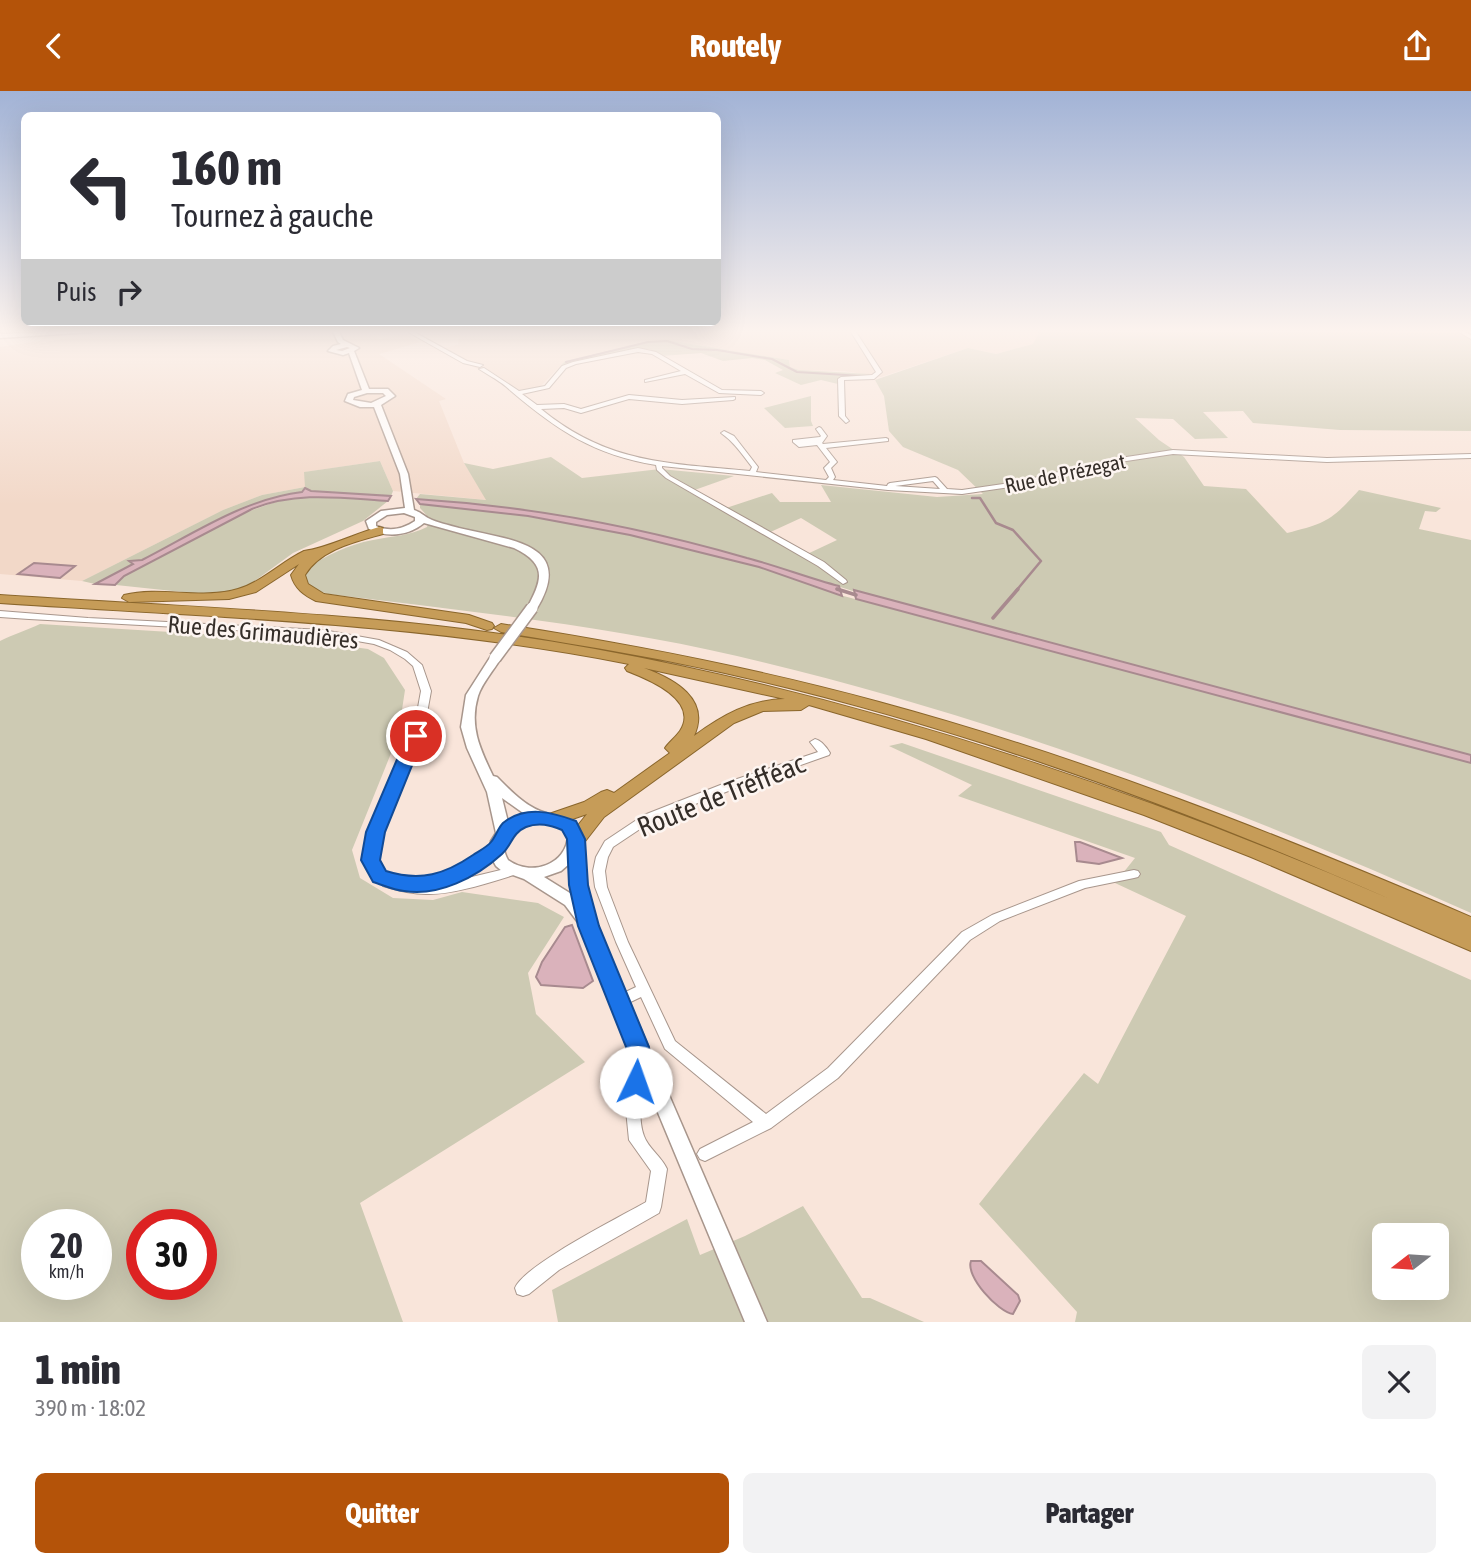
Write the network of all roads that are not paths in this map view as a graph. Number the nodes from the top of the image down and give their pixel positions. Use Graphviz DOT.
graph roads {
  1 [pos="512,389"];
  2 [pos="535,389"];
  3 [pos="716,389"];
  4 [pos="756,389"];
  5 [pos="841,389"];
  6 [pos="366,391"];
  7 [pos="517,393"];
  8 [pos="761,393"];
  9 [pos="377,404"];
  10 [pos="366,405"];
  11 [pos="537,407"];
  12 [pos="846,421"];
  13 [pos="819,429"];
  14 [pos="723,433"];
  15 [pos="886,440"];
  16 [pos="820,443"];
  17 [pos="1471,456"];
  18 [pos="659,464"];
  19 [pos="752,474"];
  20 [pos="403,479"];
  21 [pos="828,482"];
  22 [pos="888,488"];
  23 [pos="405,491"];
  24 [pos="946,492"];
  25 [pos="410,510"];
  26 [pos="384,513"];
  27 [pos="421,519"];
  28 [pos="375,528"];
  29 [pos="409,529"];
  30 [pos="468,533"];
  31 [pos="843,582"];
  32 [pos="0,589"];
  33 [pos="129,598"];
  34 [pos="0,599"];
  35 [pos="0,614"];
  36 [pos="487,625"];
  37 [pos="556,647"];
  38 [pos="933,735"];
  39 [pos="815,741"];
  40 [pos="485,772"];
  41 [pos="547,818"];
  42 [pos="500,841"];
  43 [pos="575,844"];
  44 [pos="520,872"];
  45 [pos="1133,874"];
  46 [pos="380,877"];
  47 [pos="589,926"];
  48 [pos="1471,926"];
  49 [pos="1471,943"];
  50 [pos="644,989"];
  51 [pos="620,1001"];
  52 [pos="638,1047"];
  53 [pos="766,1123"];
  54 [pos="705,1154"];
  55 [pos="523,1288"];
  56 [pos="756,1322"];
  1 -- 7 [label="street, Rue de Prézegat"];
  2 -- 7 [label="street"];
  3 -- 8 [label="street"];
  4 -- 8 [label="street"];
  5 -- 12 [label="street"];
  6 -- 9 [label="street"];
  6 -- 10 [label="street"];
  7 -- 11 [label="street, Rue de Prézegat"];
  8 -- 11 [label="street"];
  9 -- 10 [label="street"];
  9 -- 20 [label="street"];
  10 -- 20 [label="street"];
  11 -- 18 [label="street, Rue de Prézegat"];
  13 -- 16 [label="street"];
  14 -- 19 [label="street"];
  15 -- 16 [label="street"];
  16 -- 21 [label="street"];
  17 -- 24 [label="street, Rue de Prézegat"];
  18 -- 19 [label="street, Rue de Prézegat"];
  18 -- 31 [label="street"];
  19 -- 21 [label="street, Rue de Prézegat"];
  20 -- 23 [label="street"];
  21 -- 22 [label="street, Rue de Prézegat"];
  22 -- 24 [label="street, Rue de Prézegat"];
  22 -- 24 [label="street"];
  23 -- 25 [label="street"];
  23 -- 26 [label="street"];
  25 -- 26 [label="street"];
  25 -- 27 [label="street"];
  26 -- 28 [label="street"];
  27 -- 29 [label="street"];
  27 -- 30 [label="street"];
  28 -- 29 [label="street"];
  28 -- 33 [label="highway"];
  28 -- 36 [label="highway"];
  29 -- 30 [label="street"];
  30 -- 40 [label="street, bridge"];
  32 -- 33 [label="highway"];
  33 -- 36 [label="highway"];
  34 -- 37 [label="highway"];
  35 -- 46 [label="street, Rue des Grimaudières"];
  36 -- 48 [label="highway"];
  37 -- 38 [label="highway"];
  37 -- 41 [label="highway"];
  38 -- 43 [label="highway"];
  38 -- 49 [label="highway"];
  39 -- 50 [label="street, Route de Tréfféac"];
  40 -- 41 [label="street"];
  40 -- 42 [label="street"];
  41 -- 42 [label="street"];
  41 -- 43 [label="street"];
  42 -- 44 [label="street"];
  42 -- 46 [label="street"];
  43 -- 44 [label="street"];
  43 -- 47 [label="street"];
  44 -- 46 [label="street"];
  44 -- 47 [label="street"];
  45 -- 53 [label="street"];
  47 -- 51 [label="street"];
  50 -- 51 [label="street"];
  50 -- 53 [label="street, Route de Tréfféac"];
  51 -- 52 [label="street"];
  52 -- 55 [label="street"];
  52 -- 56 [label="street"];
  53 -- 54 [label="street"];
}
